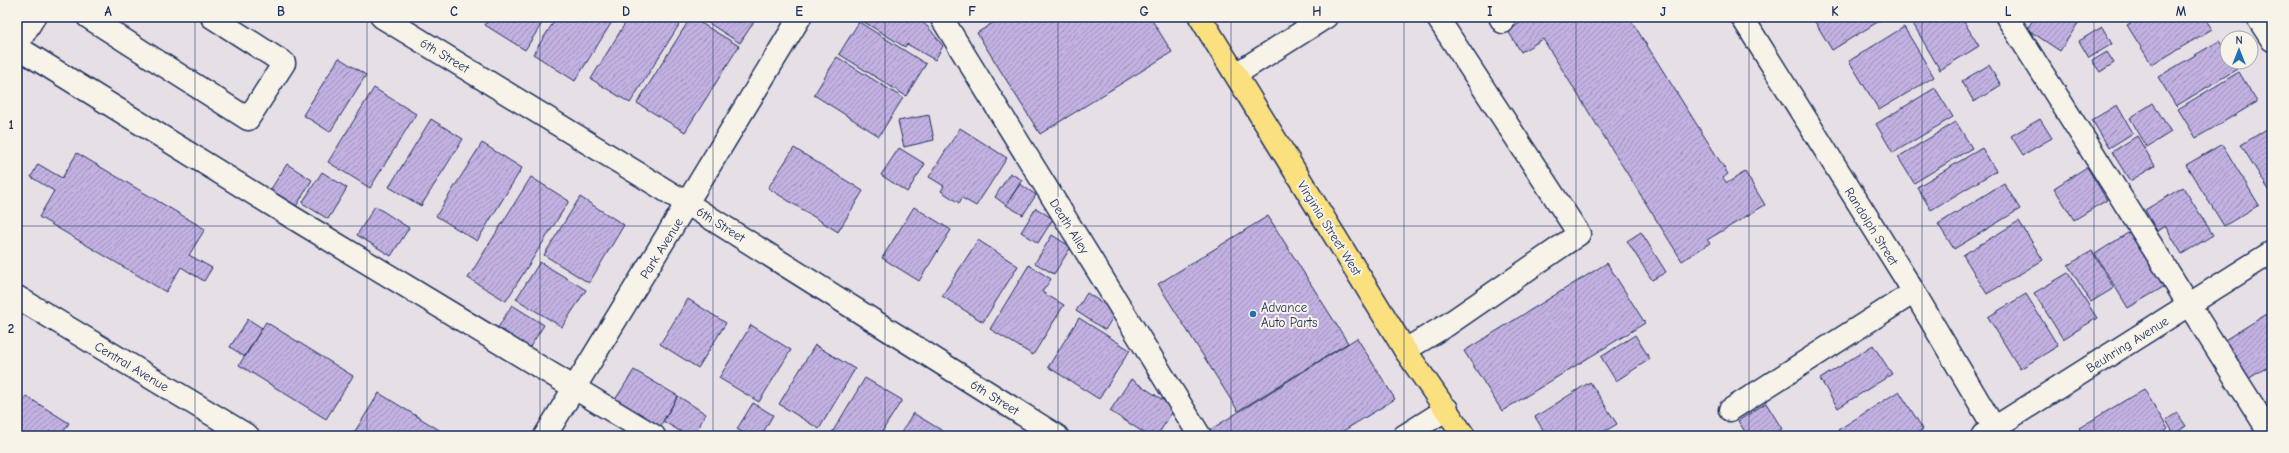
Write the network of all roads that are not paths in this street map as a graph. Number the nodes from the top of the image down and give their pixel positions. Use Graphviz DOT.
graph roads {
  1 [pos="34,17"];
  2 [pos="88,17"];
  3 [pos="212,17"];
  4 [pos="382,17"];
  5 [pos="940,17"];
  6 [pos="1200,17"];
  7 [pos="1326,17"];
  8 [pos="1437,17"];
  9 [pos="1742,17"];
  10 [pos="2007,17"];
  11 [pos="2257,17"];
  12 [pos="796,19"];
  13 [pos="2272,40"];
  14 [pos="17,46"];
  15 [pos="1236,74"];
  16 [pos="688,204"];
  17 [pos="2272,252"];
  18 [pos="1914,292"];
  19 [pos="17,297"];
  20 [pos="2188,305"];
  21 [pos="1405,350"];
  22 [pos="575,388"];
  23 [pos="1447,409"];
  24 [pos="1730,410"];
  25 [pos="1992,433"];
  26 [pos="248,436"];
  27 [pos="545,436"];
  28 [pos="654,436"];
  29 [pos="1057,436"];
  30 [pos="1200,436"];
  31 [pos="1404,436"];
  32 [pos="1464,436"];
  33 [pos="2272,436"];
  1 -- 14 [label="street"];
  2 -- 3 [label="street"];
  4 -- 16 [label="street, 6th Street"];
  5 -- 30 [label="street, Death Alley"];
  6 -- 15 [label="main road, Virginia Street West"];
  7 -- 15 [label="street"];
  8 -- 21 [label="street"];
  9 -- 18 [label="street, Randolph Street"];
  10 -- 20 [label="street"];
  11 -- 13 [label="street"];
  12 -- 16 [label="street, Park Avenue"];
  14 -- 22 [label="street"];
  15 -- 21 [label="main road, Virginia Street West"];
  16 -- 22 [label="street, Park Avenue"];
  16 -- 29 [label="street, 6th Street"];
  17 -- 20 [label="street, Beuhring Avenue"];
  18 -- 24 [label="street"];
  18 -- 25 [label="street, Randolph Street"];
  19 -- 26 [label="street, Central Avenue"];
  20 -- 25 [label="street, Beuhring Avenue"];
  20 -- 33 [label="street"];
  21 -- 23 [label="main road, Virginia Street West"];
  22 -- 27 [label="street, Park Avenue"];
  22 -- 28 [label="street"];
  23 -- 31 [label="street"];
  23 -- 32 [label="main road, Virginia Street West"];
}
